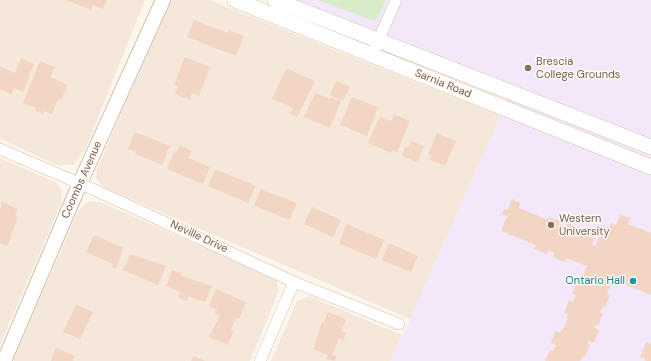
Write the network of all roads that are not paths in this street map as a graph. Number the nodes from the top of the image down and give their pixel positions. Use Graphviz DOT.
graph roads {
  1 [pos="163,0"];
  2 [pos="235,0"];
  3 [pos="275,0"];
  4 [pos="396,0"];
  5 [pos="375,48"];
  6 [pos="651,148"];
  7 [pos="0,150"];
  8 [pos="651,167"];
  9 [pos="80,183"];
  10 [pos="294,282"];
  11 [pos="399,324"];
  12 [pos="4,361"];
  13 [pos="260,361"];
  1 -- 9 [label="street, Coombs Avenue"];
  2 -- 5 [label="main road, Sarnia Road"];
  3 -- 5 [label="main road, Sarnia Road"];
  4 -- 5 [label="street"];
  5 -- 6 [label="main road, Sarnia Road"];
  5 -- 8 [label="main road, Sarnia Road"];
  7 -- 9 [label="street, Neville Drive"];
  9 -- 10 [label="street, Neville Drive"];
  9 -- 12 [label="street, Coombs Avenue"];
  10 -- 11 [label="street, Neville Drive"];
  10 -- 13 [label="street"];
}
